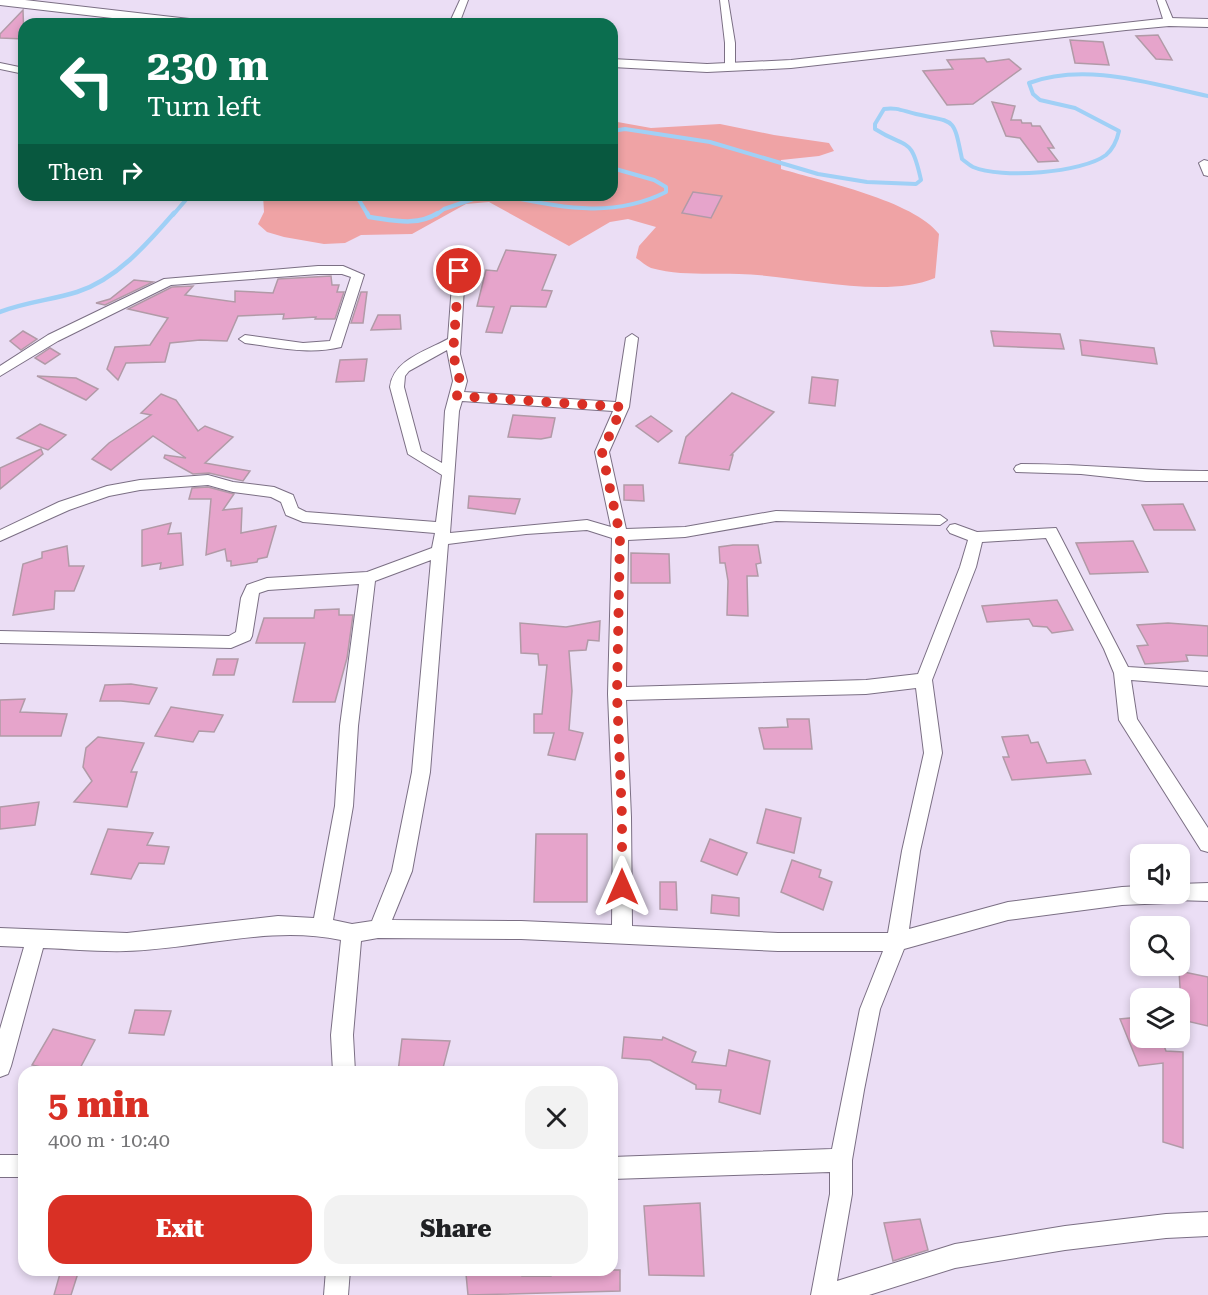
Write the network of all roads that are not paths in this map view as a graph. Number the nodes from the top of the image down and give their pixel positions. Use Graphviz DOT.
graph roads {
  1 [pos="464,0"];
  2 [pos="724,0"];
  3 [pos="1161,0"];
  4 [pos="0,2"];
  5 [pos="144,18"];
  6 [pos="456,18"];
  7 [pos="1169,22"];
  8 [pos="1208,24"];
  9 [pos="618,63"];
  10 [pos="0,66"];
  11 [pos="730,67"];
  12 [pos="18,69"];
  13 [pos="459,271"];
  14 [pos="632,338"];
  15 [pos="245,339"];
  16 [pos="454,340"];
  17 [pos="0,372"];
  18 [pos="457,396"];
  19 [pos="622,407"];
  20 [pos="1021,469"];
  21 [pos="449,473"];
  22 [pos="1208,476"];
  23 [pos="940,520"];
  24 [pos="955,529"];
  25 [pos="620,535"];
  26 [pos="0,536"];
  27 [pos="976,537"];
  28 [pos="441,540"];
  29 [pos="368,578"];
  30 [pos="0,637"];
  31 [pos="1122,673"];
  32 [pos="1208,679"];
  33 [pos="924,680"];
  34 [pos="617,694"];
  35 [pos="1208,844"];
  36 [pos="1208,892"];
  37 [pos="1190,893"];
  38 [pos="1130,896"];
  39 [pos="322,927"];
  40 [pos="378,929"];
  41 [pos="352,933"];
  42 [pos="622,933"];
  43 [pos="0,937"];
  44 [pos="36,939"];
  45 [pos="897,942"];
  46 [pos="0,1066"];
  47 [pos="344,1066"];
  48 [pos="841,1160"];
  49 [pos="0,1166"];
  50 [pos="18,1166"];
  51 [pos="618,1168"];
  52 [pos="1208,1224"];
  53 [pos="338,1276"];
  54 [pos="336,1295"];
  55 [pos="823,1295"];
  56 [pos="831,1295"];
  1 -- 6 [label="street"];
  2 -- 11 [label="street"];
  3 -- 7 [label="street"];
  4 -- 5 [label="street"];
  7 -- 8 [label="street"];
  7 -- 11 [label="street"];
  9 -- 11 [label="street"];
  10 -- 12 [label="street"];
  13 -- 16 [label="street"];
  14 -- 19 [label="street"];
  15 -- 17 [label="street"];
  16 -- 18 [label="street"];
  16 -- 21 [label="street"];
  18 -- 19 [label="street"];
  18 -- 21 [label="street"];
  19 -- 25 [label="street"];
  20 -- 22 [label="street"];
  21 -- 28 [label="street"];
  23 -- 25 [label="street"];
  24 -- 27 [label="street"];
  25 -- 28 [label="street"];
  25 -- 34 [label="street"];
  26 -- 28 [label="street"];
  27 -- 31 [label="street"];
  27 -- 33 [label="street"];
  28 -- 29 [label="street"];
  28 -- 40 [label="street"];
  29 -- 30 [label="street"];
  29 -- 39 [label="street"];
  31 -- 32 [label="street"];
  31 -- 35 [label="street"];
  33 -- 34 [label="street"];
  33 -- 45 [label="street"];
  34 -- 42 [label="street"];
  36 -- 37 [label="street"];
  38 -- 45 [label="street"];
  39 -- 41 [label="street"];
  39 -- 44 [label="street"];
  40 -- 41 [label="street"];
  40 -- 42 [label="street"];
  41 -- 47 [label="street"];
  42 -- 45 [label="street"];
  43 -- 44 [label="street"];
  44 -- 46 [label="street"];
  45 -- 48 [label="street"];
  48 -- 51 [label="street"];
  48 -- 55 [label="street"];
  49 -- 50 [label="street"];
  52 -- 56 [label="street"];
  53 -- 54 [label="street"];
}
